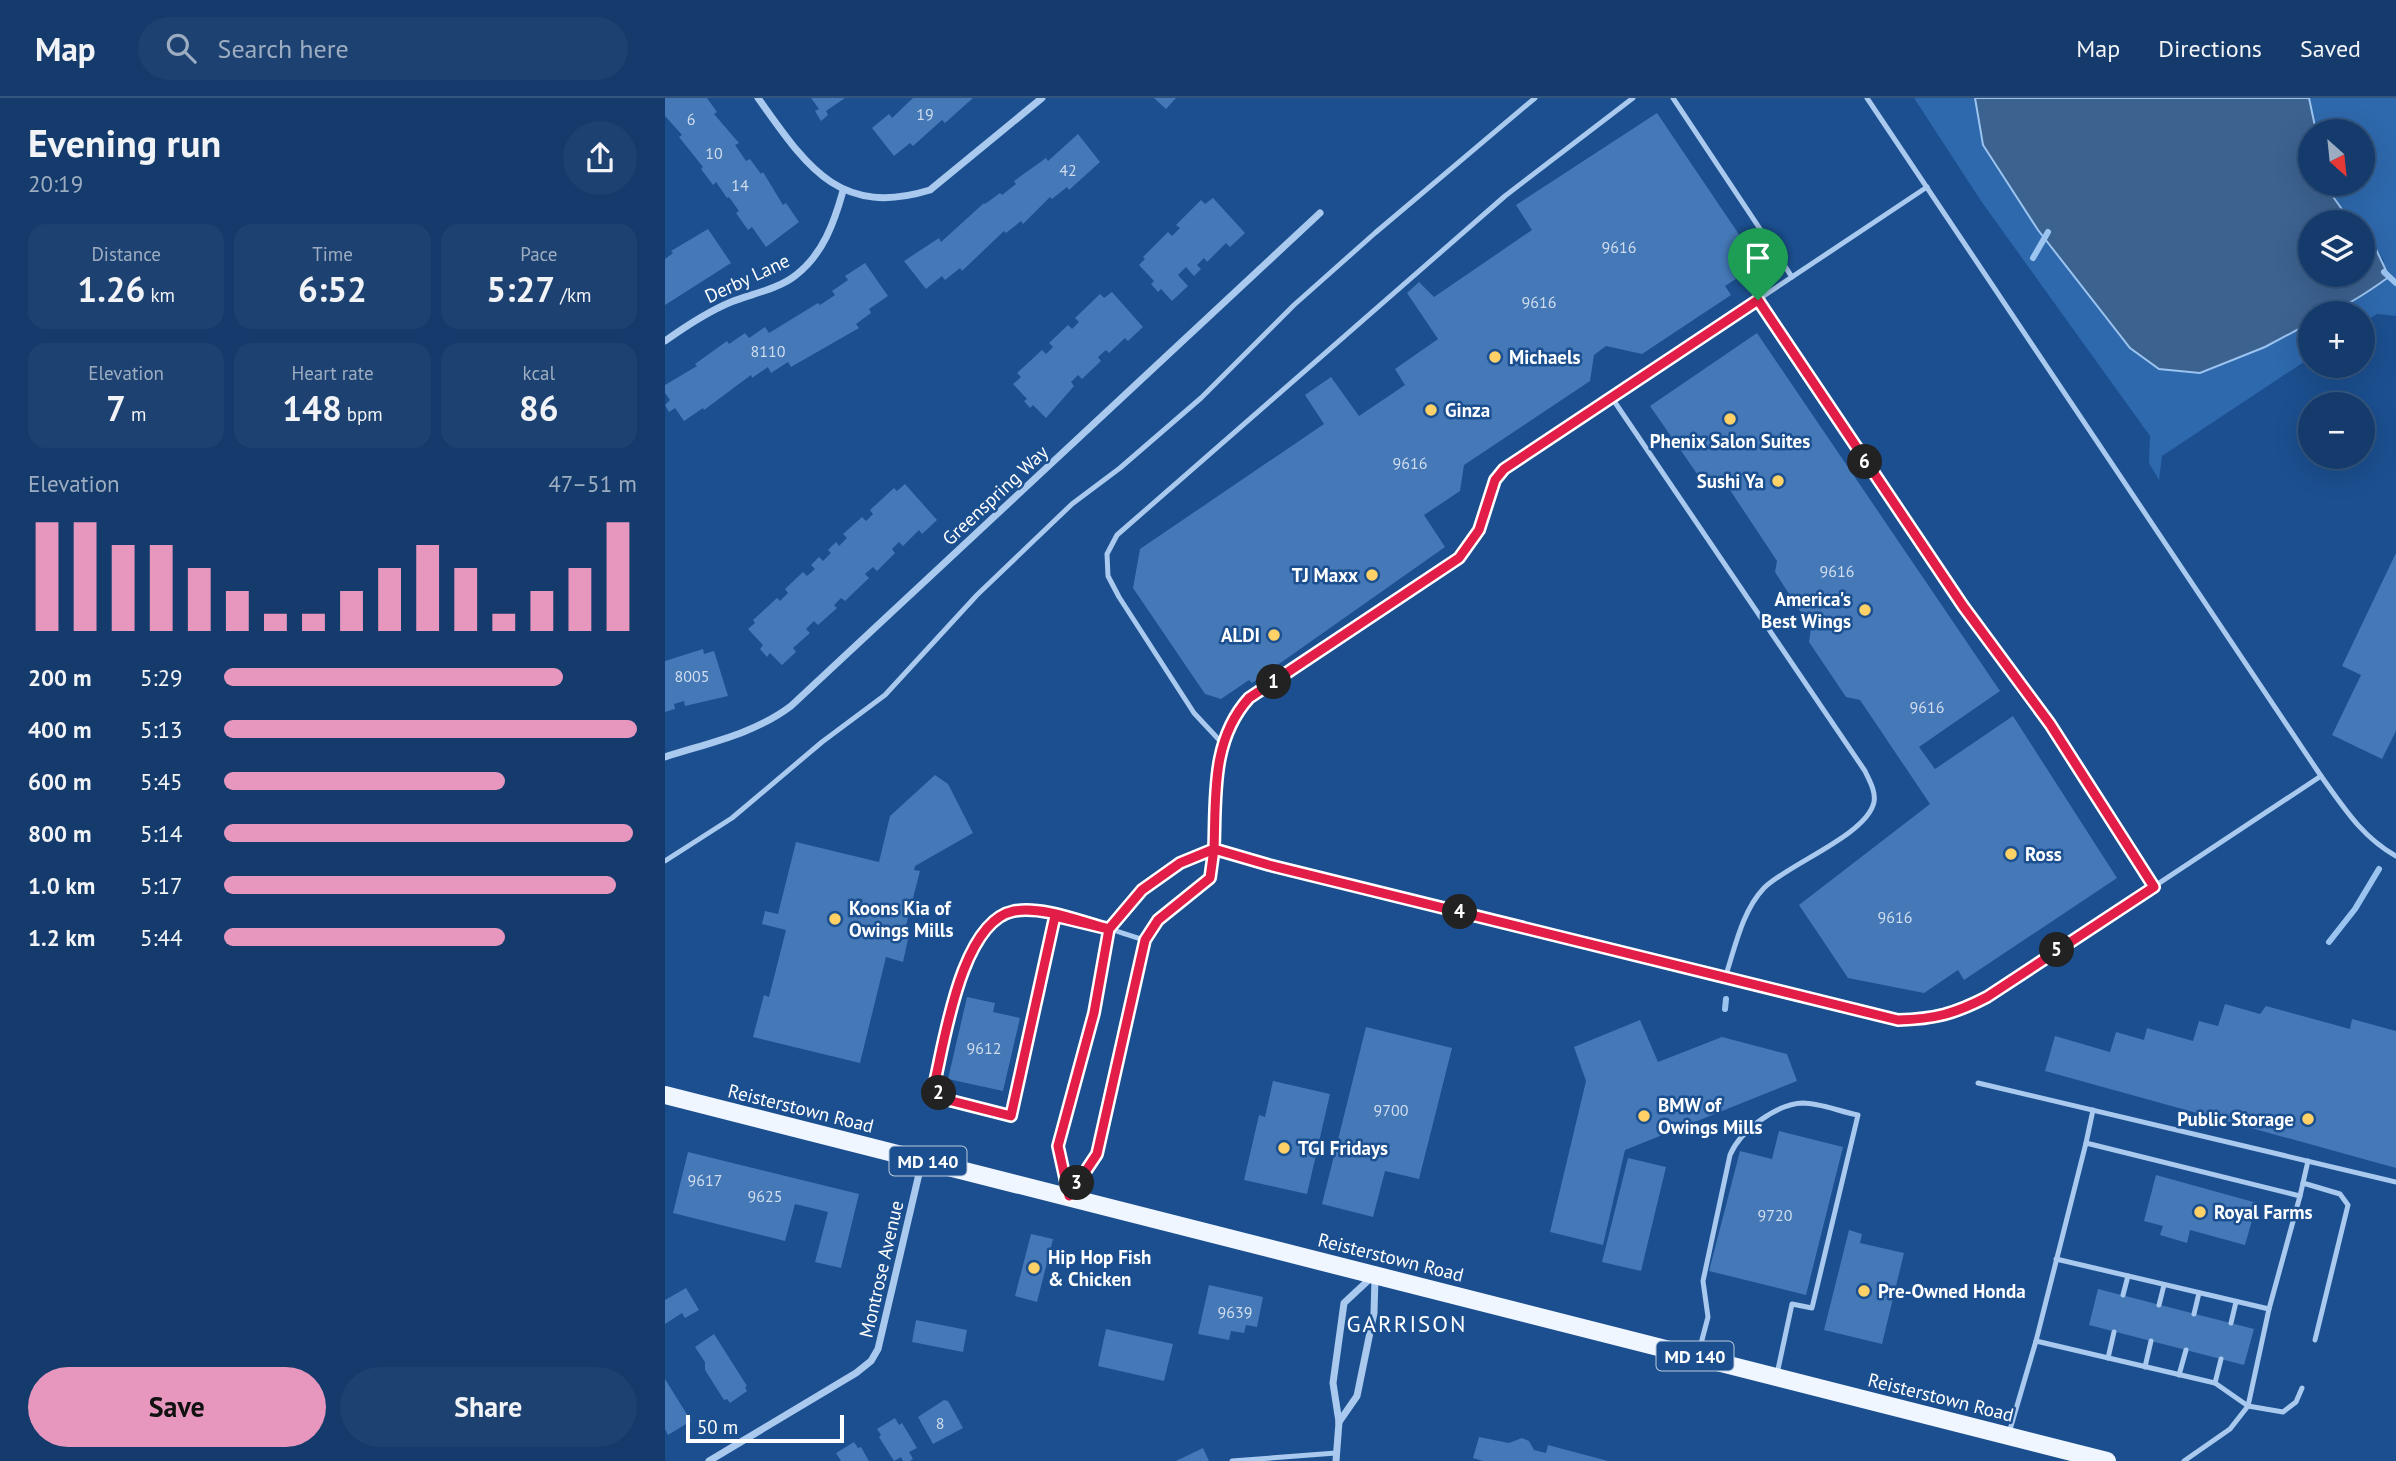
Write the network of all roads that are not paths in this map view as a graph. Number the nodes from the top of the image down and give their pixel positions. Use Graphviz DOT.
graph roads {
  1 [pos="758,98"];
  2 [pos="1042,98"];
  3 [pos="1535,98"];
  4 [pos="1633,98"];
  5 [pos="1673,98"];
  6 [pos="1867,98"];
  7 [pos="1927,187"];
  8 [pos="843,191"];
  9 [pos="1320,213"];
  10 [pos="1792,277"];
  11 [pos="1758,300"];
  12 [pos="665,341"];
  13 [pos="1612,398"];
  14 [pos="1222,743"];
  15 [pos="665,757"];
  16 [pos="2321,776"];
  17 [pos="1214,849"];
  18 [pos="2396,856"];
  19 [pos="665,860"];
  20 [pos="2154,887"];
  21 [pos="1055,916"];
  22 [pos="1109,929"];
  23 [pos="1145,940"];
  24 [pos="1725,978"];
  25 [pos="1978,1083"];
  26 [pos="665,1095"];
  27 [pos="2093,1110"];
  28 [pos="2086,1143"];
  29 [pos="922,1160"];
  30 [pos="2308,1161"];
  31 [pos="2396,1182"];
  32 [pos="2303,1183"];
  33 [pos="1069,1196"];
  34 [pos="2300,1196"];
  35 [pos="2056,1259"];
  36 [pos="1375,1275"];
  37 [pos="2128,1276"];
  38 [pos="2164,1285"];
  39 [pos="2199,1293"];
  40 [pos="2123,1295"];
  41 [pos="2236,1301"];
  42 [pos="2159,1305"];
  43 [pos="2269,1309"];
  44 [pos="2194,1314"];
  45 [pos="2231,1323"];
  46 [pos="2114,1332"];
  47 [pos="2315,1340"];
  48 [pos="2151,1341"];
  49 [pos="2036,1342"];
  50 [pos="2186,1350"];
  51 [pos="1697,1357"];
  52 [pos="2108,1359"];
  53 [pos="2221,1359"];
  54 [pos="2145,1367"];
  55 [pos="2179,1375"];
  56 [pos="1777,1377"];
  57 [pos="2215,1383"];
  58 [pos="2302,1388"];
  59 [pos="2248,1406"];
  60 [pos="1339,1423"];
  61 [pos="2008,1436"];
  62 [pos="1336,1457"];
  63 [pos="709,1461"];
  64 [pos="1232,1461"];
  65 [pos="2107,1461"];
  66 [pos="2183,1461"];
  1 -- 8 [label="street"];
  2 -- 8 [label="street"];
  3 -- 19 [label="lane"];
  4 -- 14 [label="lane"];
  5 -- 10 [label="lane"];
  6 -- 7 [label="lane"];
  7 -- 10 [label="lane"];
  7 -- 16 [label="lane"];
  8 -- 12 [label="street, Derby Lane"];
  9 -- 15 [label="street, Greenspring Way"];
  10 -- 11 [label="lane"];
  11 -- 13 [label="lane"];
  11 -- 20 [label="lane"];
  13 -- 14 [label="lane"];
  13 -- 24 [label="lane"];
  14 -- 17 [label="lane"];
  16 -- 18 [label="lane"];
  16 -- 20 [label="lane"];
  17 -- 22 [label="lane"];
  17 -- 23 [label="lane"];
  17 -- 24 [label="lane"];
  20 -- 24 [label="lane"];
  21 -- 21 [label="lane"];
  21 -- 22 [label="lane"];
  22 -- 23 [label="lane"];
  22 -- 33 [label="lane"];
  23 -- 33 [label="lane"];
  25 -- 27 [label="lane"];
  26 -- 29 [label="main road, Reisterstown Road / MD 140"];
  27 -- 28 [label="lane"];
  27 -- 30 [label="lane"];
  28 -- 34 [label="lane"];
  28 -- 35 [label="lane"];
  29 -- 33 [label="main road, Reisterstown Road / MD 140"];
  29 -- 63 [label="street, Montrose Avenue"];
  30 -- 31 [label="lane"];
  30 -- 32 [label="lane"];
  32 -- 34 [label="lane"];
  32 -- 47 [label="lane"];
  33 -- 36 [label="main road, Reisterstown Road / MD 140"];
  34 -- 43 [label="lane"];
  35 -- 37 [label="lane"];
  35 -- 49 [label="lane"];
  36 -- 51 [label="main road, Reisterstown Road / MD 140"];
  36 -- 60 [label="street"];
  36 -- 60 [label="street"];
  37 -- 38 [label="lane"];
  37 -- 40 [label="lane"];
  38 -- 39 [label="lane"];
  38 -- 42 [label="lane"];
  39 -- 41 [label="lane"];
  39 -- 44 [label="lane"];
  41 -- 43 [label="lane"];
  41 -- 45 [label="lane"];
  43 -- 59 [label="lane"];
  46 -- 52 [label="lane"];
  48 -- 54 [label="lane"];
  49 -- 52 [label="lane"];
  49 -- 61 [label="lane"];
  50 -- 55 [label="lane"];
  51 -- 56 [label="main road, Reisterstown Road / MD 140"];
  51 -- 56 [label="lane"];
  52 -- 54 [label="lane"];
  53 -- 57 [label="lane"];
  54 -- 55 [label="lane"];
  55 -- 57 [label="lane"];
  56 -- 61 [label="main road, Reisterstown Road / MD 140"];
  57 -- 59 [label="lane"];
  58 -- 59 [label="lane"];
  59 -- 66 [label="lane"];
  60 -- 62 [label="street"];
  61 -- 65 [label="main road, Reisterstown Road / MD 140"];
  62 -- 64 [label="lane"];
}
